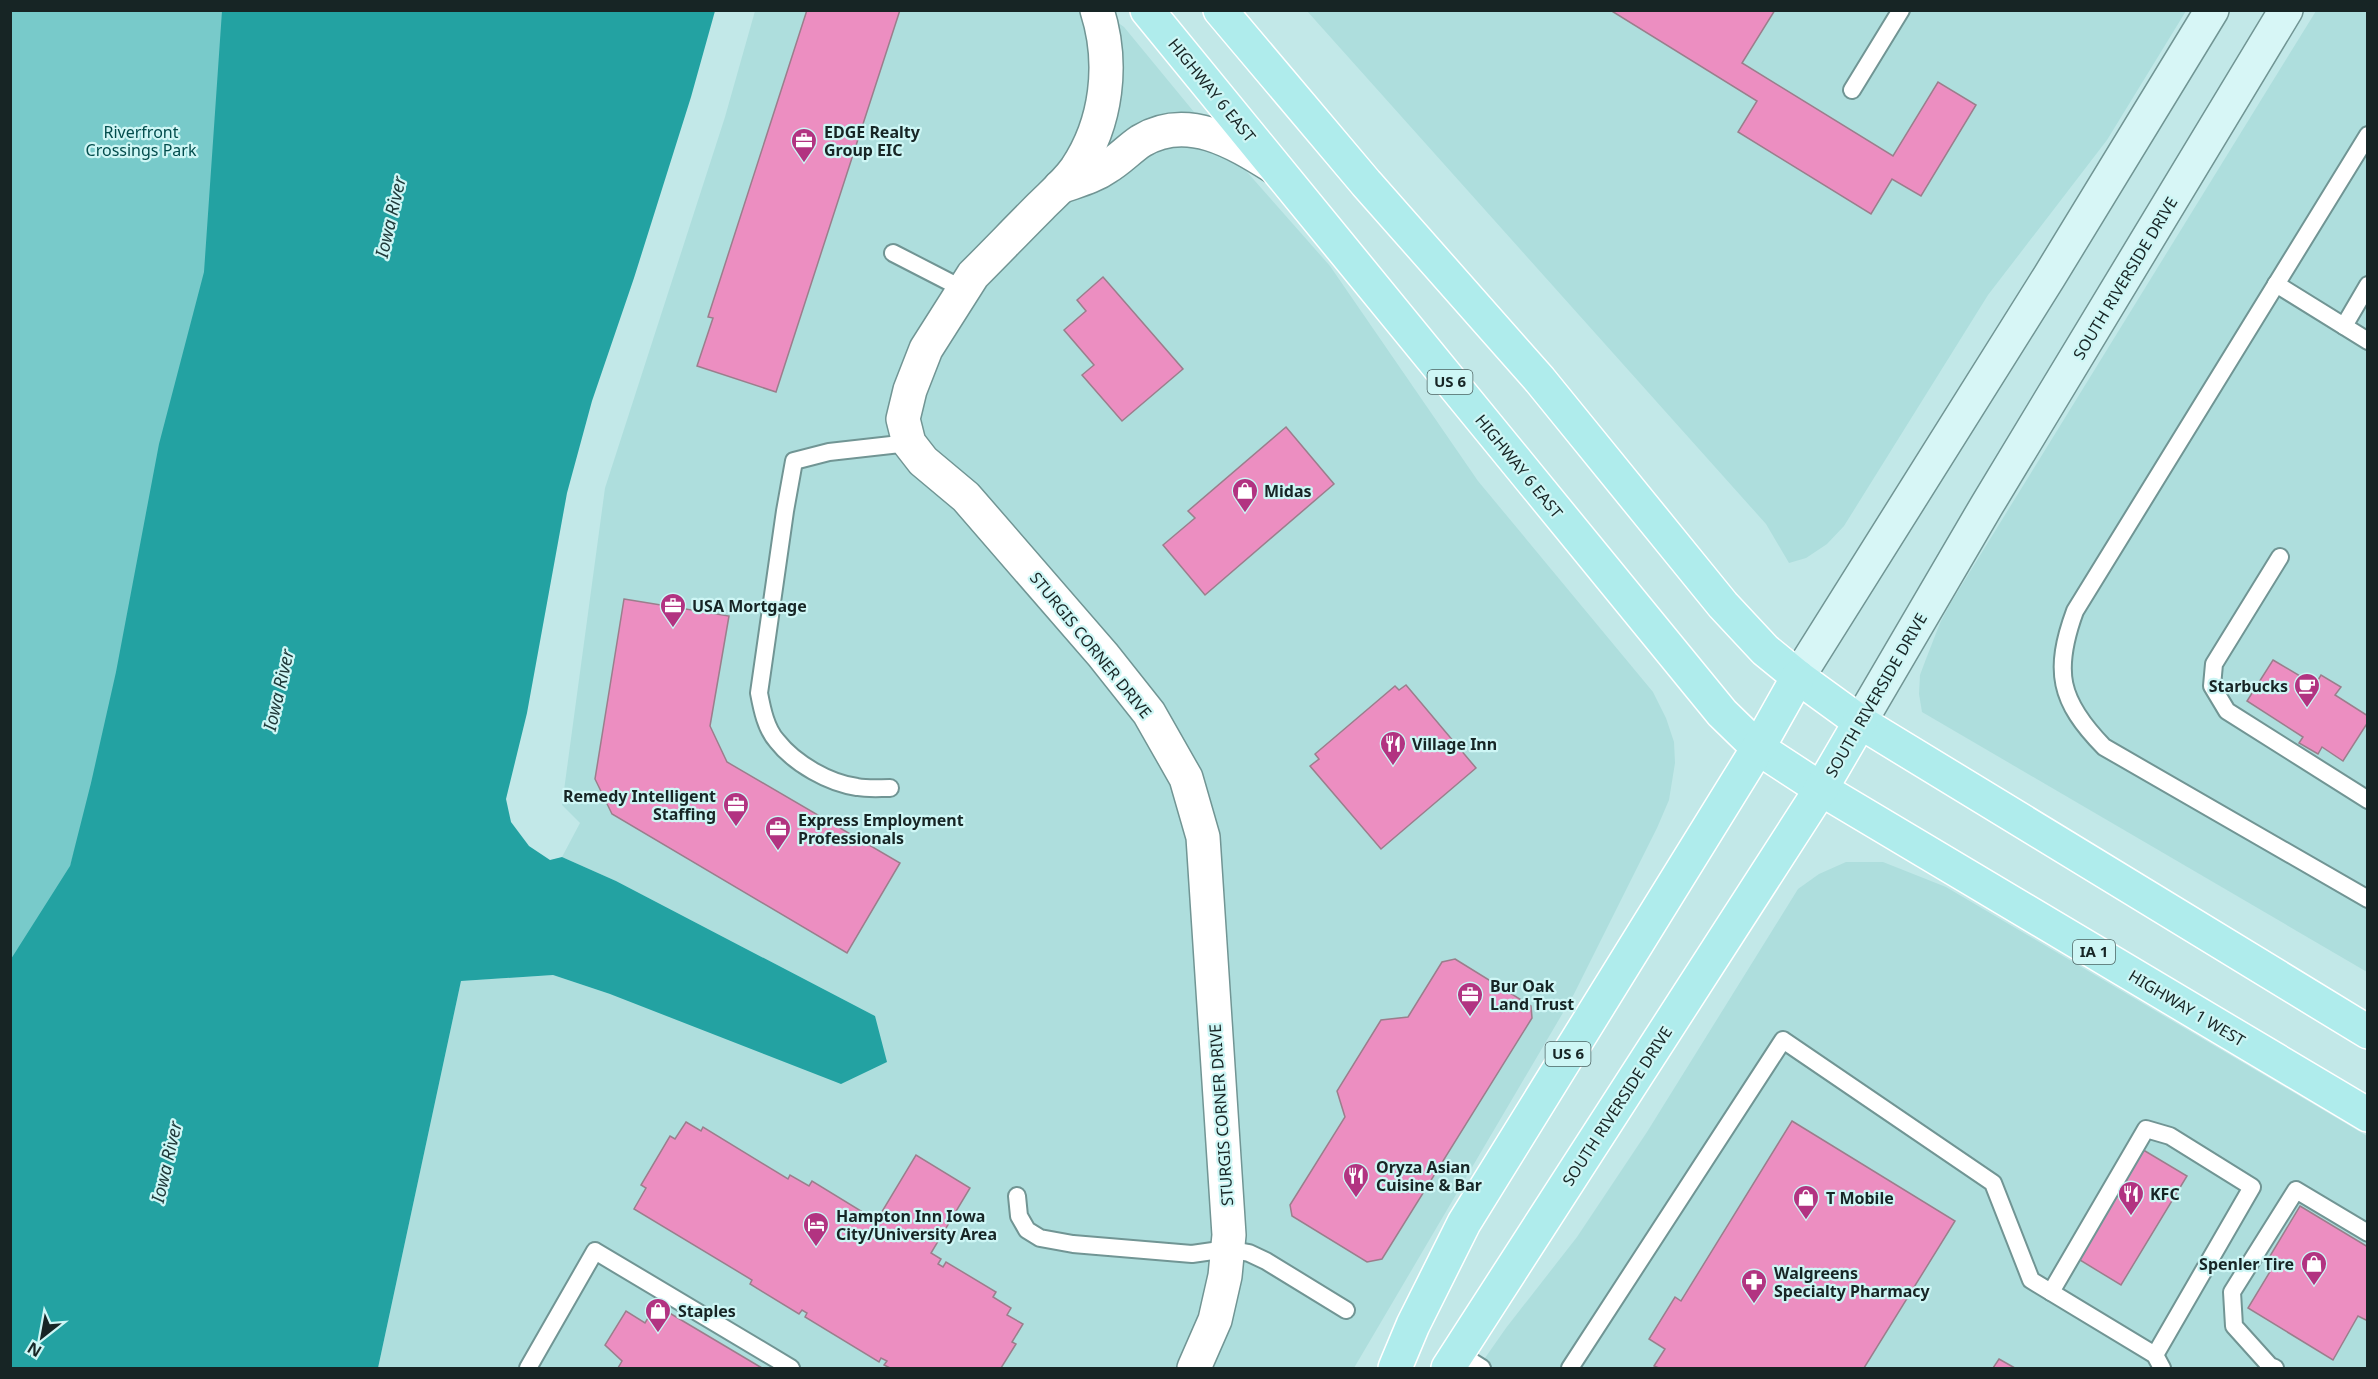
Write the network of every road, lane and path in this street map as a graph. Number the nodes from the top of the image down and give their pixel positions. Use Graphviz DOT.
graph roads {
  1 [pos="1097,10"];
  2 [pos="1147,10"];
  3 [pos="1220,10"];
  4 [pos="1901,10"];
  5 [pos="2212,10"];
  6 [pos="2286,10"];
  7 [pos="1852,90"];
  8 [pos="2367,135"];
  9 [pos="1279,171"];
  10 [pos="1060,187"];
  11 [pos="893,253"];
  12 [pos="2276,284"];
  13 [pos="2367,285"];
  14 [pos="963,289"];
  15 [pos="2344,326"];
  16 [pos="2367,341"];
  17 [pos="909,443"];
  18 [pos="2280,557"];
  19 [pos="1798,678"];
  20 [pos="1860,722"];
  21 [pos="1758,748"];
  22 [pos="890,788"];
  23 [pos="1821,789"];
  24 [pos="2367,800"];
  25 [pos="2367,899"];
  26 [pos="2367,1032"];
  27 [pos="2367,1115"];
  28 [pos="1017,1196"];
  29 [pos="2367,1233"];
  30 [pos="1227,1249"];
  31 [pos="2051,1292"];
  32 [pos="1346,1310"];
  33 [pos="2159,1362"];
  34 [pos="1462,1363"];
  35 [pos="528,1368"];
  36 [pos="791,1368"];
  37 [pos="1194,1368"];
  38 [pos="1395,1368"];
  39 [pos="1570,1368"];
  40 [pos="2275,1368"];
  1 -- 10 [label="street"];
  2 -- 9 [label="main road, HIGHWAY 6 EAST / US 6"];
  3 -- 19 [label="main road"];
  4 -- 7 [label="lane"];
  5 -- 19 [label="main road"];
  6 -- 20 [label="main road, SOUTH RIVERSIDE DRIVE"];
  8 -- 12 [label="lane"];
  9 -- 10 [label="street"];
  9 -- 21 [label="main road, HIGHWAY 6 EAST / US 6"];
  10 -- 14 [label="street"];
  11 -- 14 [label="lane"];
  12 -- 15 [label="lane"];
  12 -- 25 [label="lane"];
  13 -- 15 [label="lane"];
  14 -- 17 [label="street"];
  15 -- 16 [label="lane"];
  17 -- 22 [label="lane"];
  17 -- 30 [label="street, STURGIS CORNER DRIVE"];
  18 -- 24 [label="lane"];
  19 -- 20 [label="main road"];
  19 -- 21 [label="main road"];
  20 -- 23 [label="main road, SOUTH RIVERSIDE DRIVE"];
  20 -- 26 [label="main road"];
  21 -- 23 [label="main road, HIGHWAY 6 EAST"];
  21 -- 38 [label="main road, US 6"];
  23 -- 27 [label="main road, HIGHWAY 1 WEST / IA 1"];
  23 -- 34 [label="main road, SOUTH RIVERSIDE DRIVE"];
  28 -- 30 [label="lane"];
  29 -- 40 [label="lane"];
  30 -- 32 [label="lane"];
  30 -- 37 [label="street, STURGIS CORNER DRIVE"];
  31 -- 33 [label="lane"];
  31 -- 33 [label="lane"];
  31 -- 39 [label="lane"];
  35 -- 36 [label="lane"];
}
